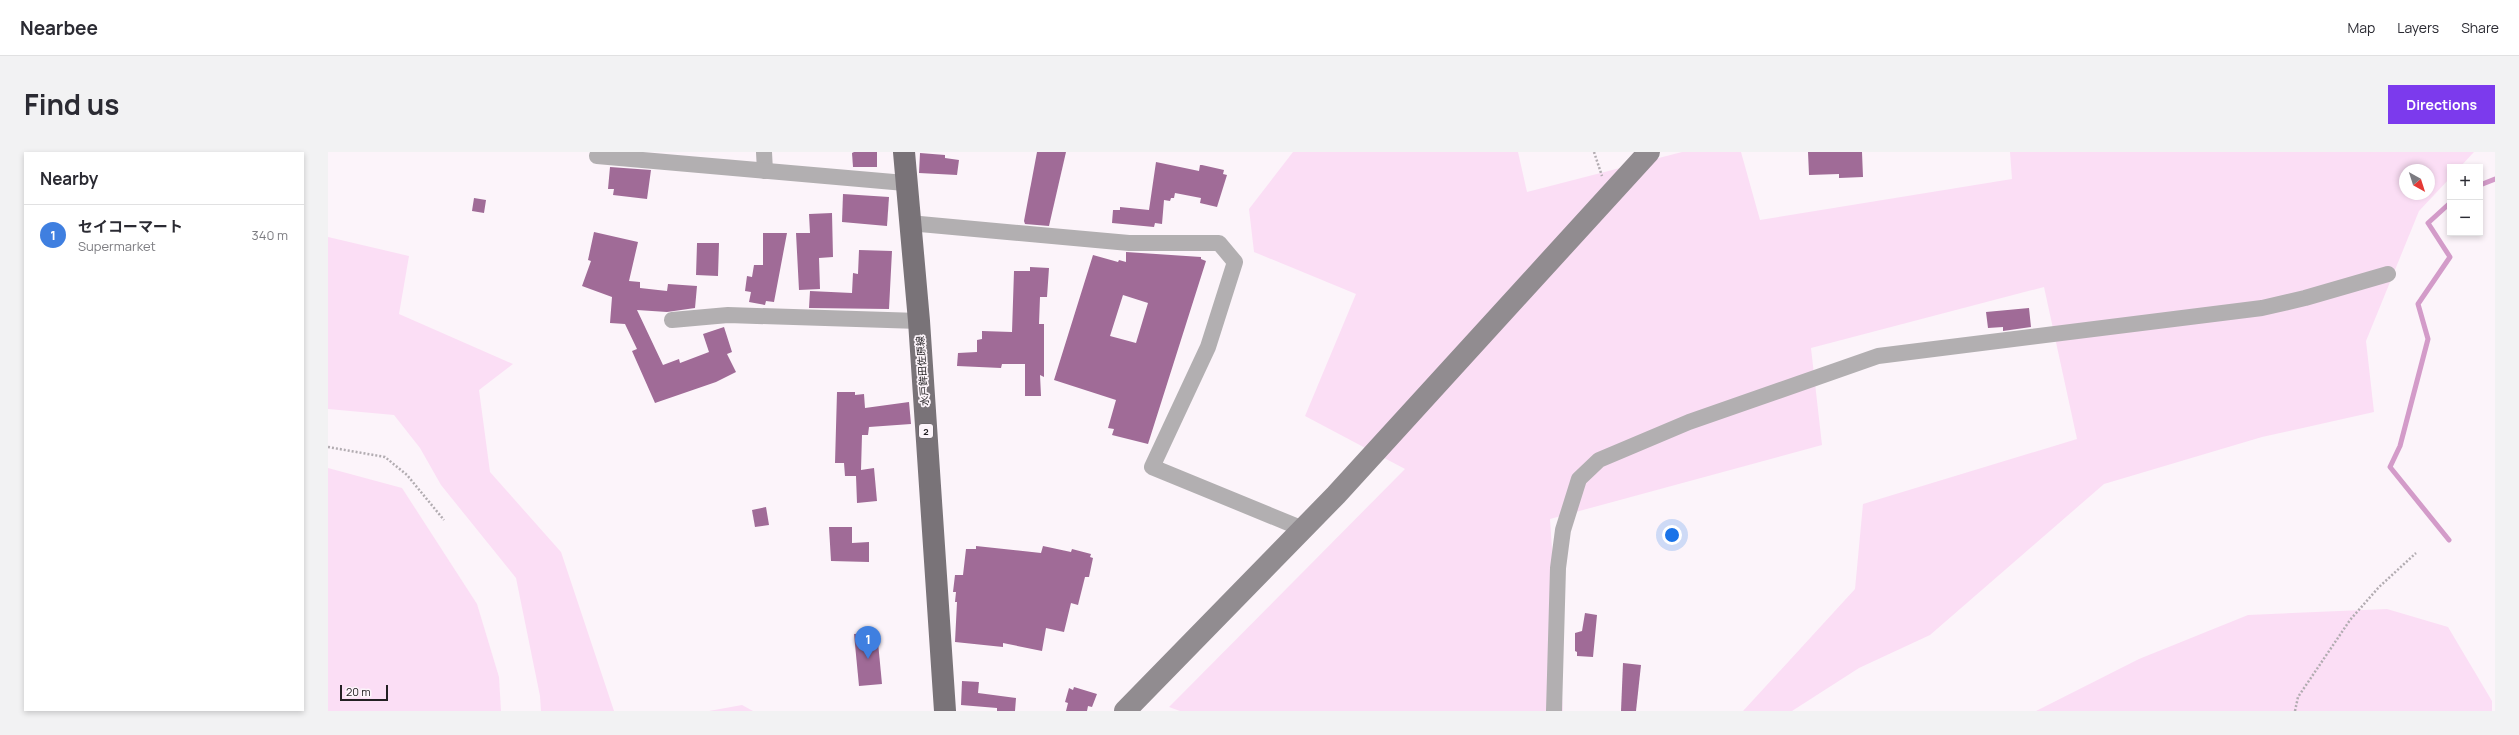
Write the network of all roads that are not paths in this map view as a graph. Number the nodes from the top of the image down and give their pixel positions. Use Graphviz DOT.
graph roads {
  1 [pos="764,152"];
  2 [pos="904,152"];
  3 [pos="1649,152"];
  4 [pos="597,156"];
  5 [pos="765,171"];
  6 [pos="905,183"];
  7 [pos="909,223"];
  8 [pos="2388,274"];
  9 [pos="672,320"];
  10 [pos="918,321"];
  11 [pos="1303,529"];
  12 [pos="945,711"];
  13 [pos="1125,711"];
  14 [pos="1554,711"];
  1 -- 5 [label="street"];
  2 -- 6 [label="main road, 水戸鉾田佐原線 / 2"];
  3 -- 11 [label="street"];
  4 -- 5 [label="street"];
  5 -- 6 [label="street"];
  6 -- 7 [label="main road, 水戸鉾田佐原線 / 2"];
  7 -- 10 [label="main road, 水戸鉾田佐原線 / 2"];
  7 -- 11 [label="street"];
  8 -- 14 [label="street"];
  9 -- 10 [label="street"];
  10 -- 12 [label="main road, 水戸鉾田佐原線 / 2"];
  11 -- 13 [label="street"];
}
